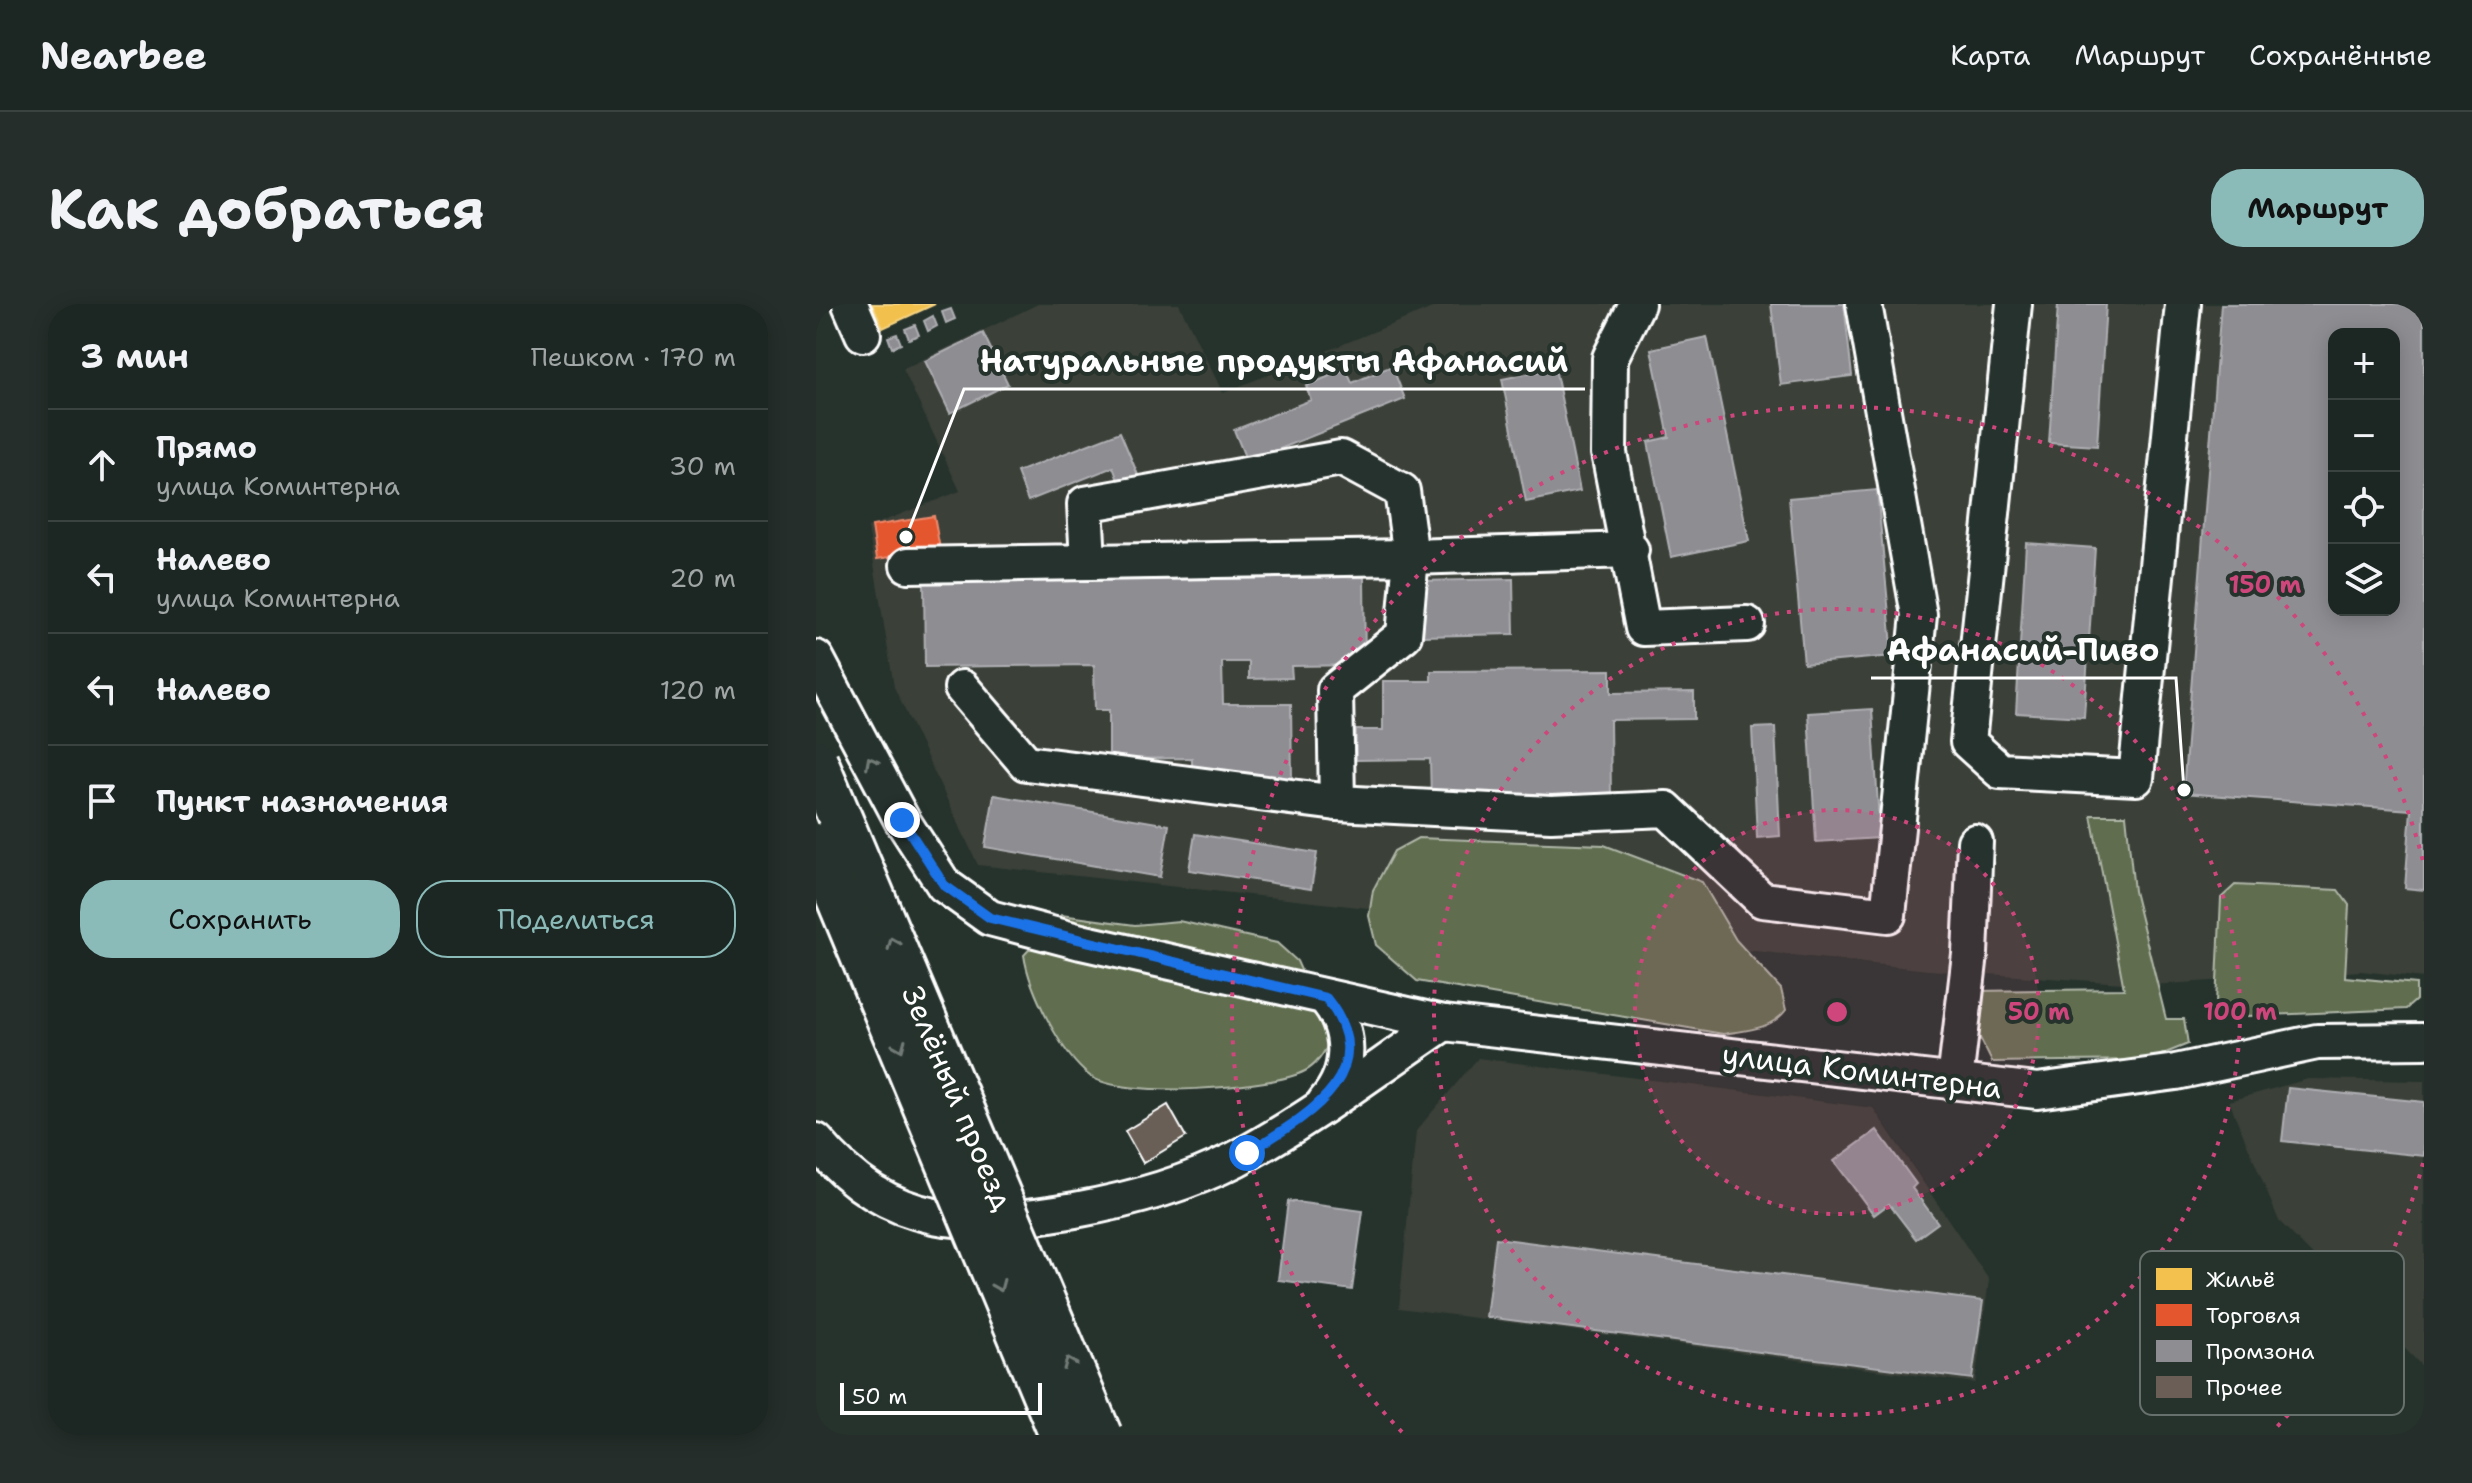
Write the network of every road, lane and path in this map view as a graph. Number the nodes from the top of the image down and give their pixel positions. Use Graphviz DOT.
graph roads {
  1 [pos="1637,304"];
  2 [pos="1864,304"];
  3 [pos="2014,304"];
  4 [pos="2183,304"];
  5 [pos="1631,550"];
  6 [pos="1411,557"];
  7 [pos="1088,562"];
  8 [pos="908,565"];
  9 [pos="1747,624"];
  10 [pos="816,658"];
  11 [pos="962,688"];
  12 [pos="816,761"];
  13 [pos="1337,803"];
  14 [pos="1975,842"];
  15 [pos="816,845"];
  16 [pos="1326,998"];
  17 [pos="1444,1023"];
  18 [pos="2424,1041"];
  19 [pos="1955,1081"];
  20 [pos="1321,1105"];
  21 [pos="816,1141"];
  22 [pos="1061,1435"];
  23 [pos="1100,1435"];
  1 -- 5 [label="street"];
  2 -- 13 [label="street"];
  3 -- 4 [label="street"];
  5 -- 6 [label="street"];
  5 -- 9 [label="street"];
  6 -- 7 [label="street"];
  6 -- 7 [label="street"];
  6 -- 13 [label="street"];
  7 -- 8 [label="street"];
  16 -- 10 [label="street, улица Коминтерна, one-way"];
  11 -- 13 [label="street"];
  23 -- 12 [label="main road, Зелёный проезд, one-way, bridge"];
  14 -- 19 [label="street"];
  15 -- 22 [label="main road, Зелёный проезд, one-way, bridge"];
  16 -- 17 [label="street, улица Коминтерна"];
  16 -- 20 [label="street"];
  17 -- 19 [label="street, улица Коминтерна"];
  17 -- 20 [label="street"];
  18 -- 19 [label="street, улица Коминтерна"];
  20 -- 21 [label="street"];
}
